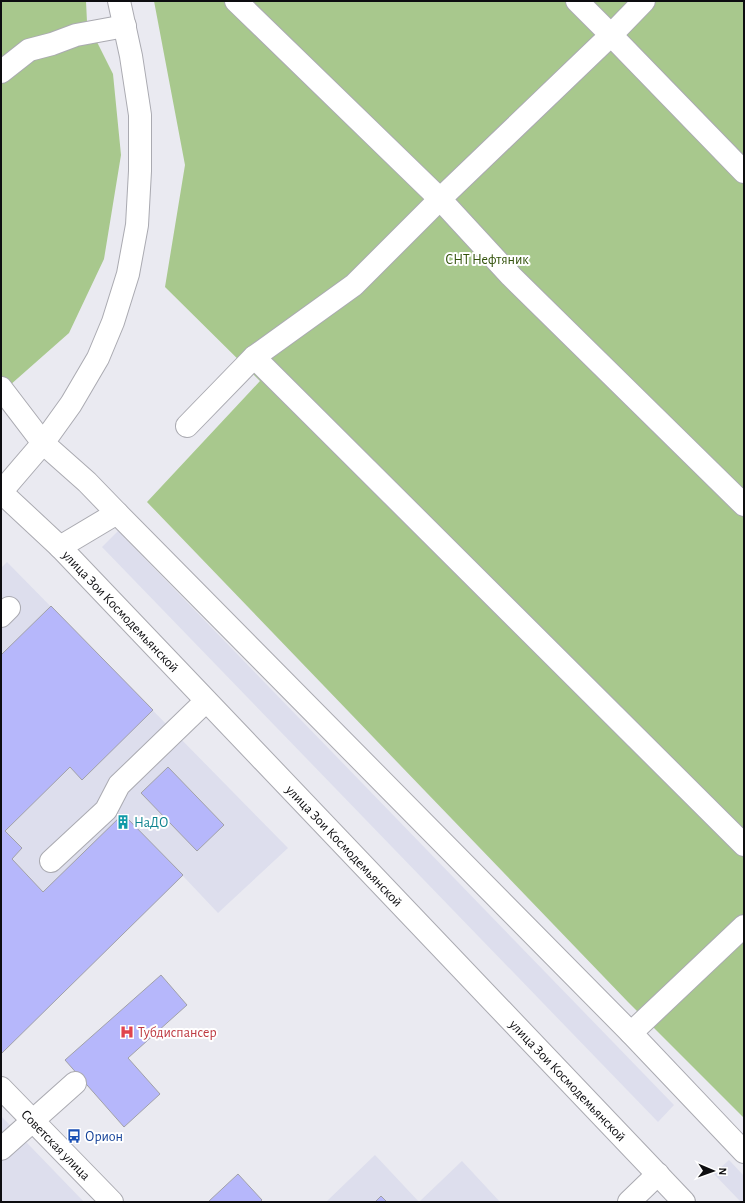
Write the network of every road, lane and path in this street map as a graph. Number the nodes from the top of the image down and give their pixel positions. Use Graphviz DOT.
graph roads {
  1 [pos="119,1"];
  2 [pos="236,1"];
  3 [pos="577,1"];
  4 [pos="644,1"];
  5 [pos="124,26"];
  6 [pos="611,35"];
  7 [pos="1,72"];
  8 [pos="744,172"];
  9 [pos="440,199"];
  10 [pos="254,357"];
  11 [pos="1,388"];
  12 [pos="187,426"];
  13 [pos="43,443"];
  14 [pos="1,492"];
  15 [pos="744,505"];
  16 [pos="117,513"];
  17 [pos="60,547"];
  18 [pos="206,701"];
  19 [pos="744,845"];
  20 [pos="51,861"];
  21 [pos="744,926"];
  22 [pos="631,1033"];
  23 [pos="75,1083"];
  24 [pos="1,1088"];
  25 [pos="33,1121"];
  26 [pos="1,1149"];
  27 [pos="744,1152"];
  28 [pos="658,1174"];
  29 [pos="112,1202"];
  30 [pos="629,1202"];
  31 [pos="684,1202"];
  1 -- 5 [label="street"];
  2 -- 9 [label="street"];
  3 -- 6 [label="street"];
  4 -- 6 [label="street"];
  5 -- 7 [label="street"];
  5 -- 13 [label="street"];
  6 -- 8 [label="street"];
  6 -- 9 [label="street"];
  9 -- 10 [label="street"];
  9 -- 15 [label="street"];
  10 -- 12 [label="street"];
  10 -- 19 [label="street"];
  11 -- 13 [label="street"];
  13 -- 14 [label="street"];
  13 -- 16 [label="street"];
  14 -- 17 [label="street, улица Зои Космодемьянской"];
  16 -- 17 [label="street"];
  16 -- 22 [label="street"];
  17 -- 18 [label="street, улица Зои Космодемьянской"];
  18 -- 20 [label="street"];
  18 -- 28 [label="street, улица Зои Космодемьянской"];
  21 -- 22 [label="street"];
  22 -- 27 [label="street"];
  23 -- 25 [label="street"];
  24 -- 25 [label="street, Советская улица"];
  25 -- 26 [label="street"];
  25 -- 29 [label="street, Советская улица"];
  28 -- 30 [label="street"];
  28 -- 31 [label="street, улица Зои Космодемьянской"];
}
